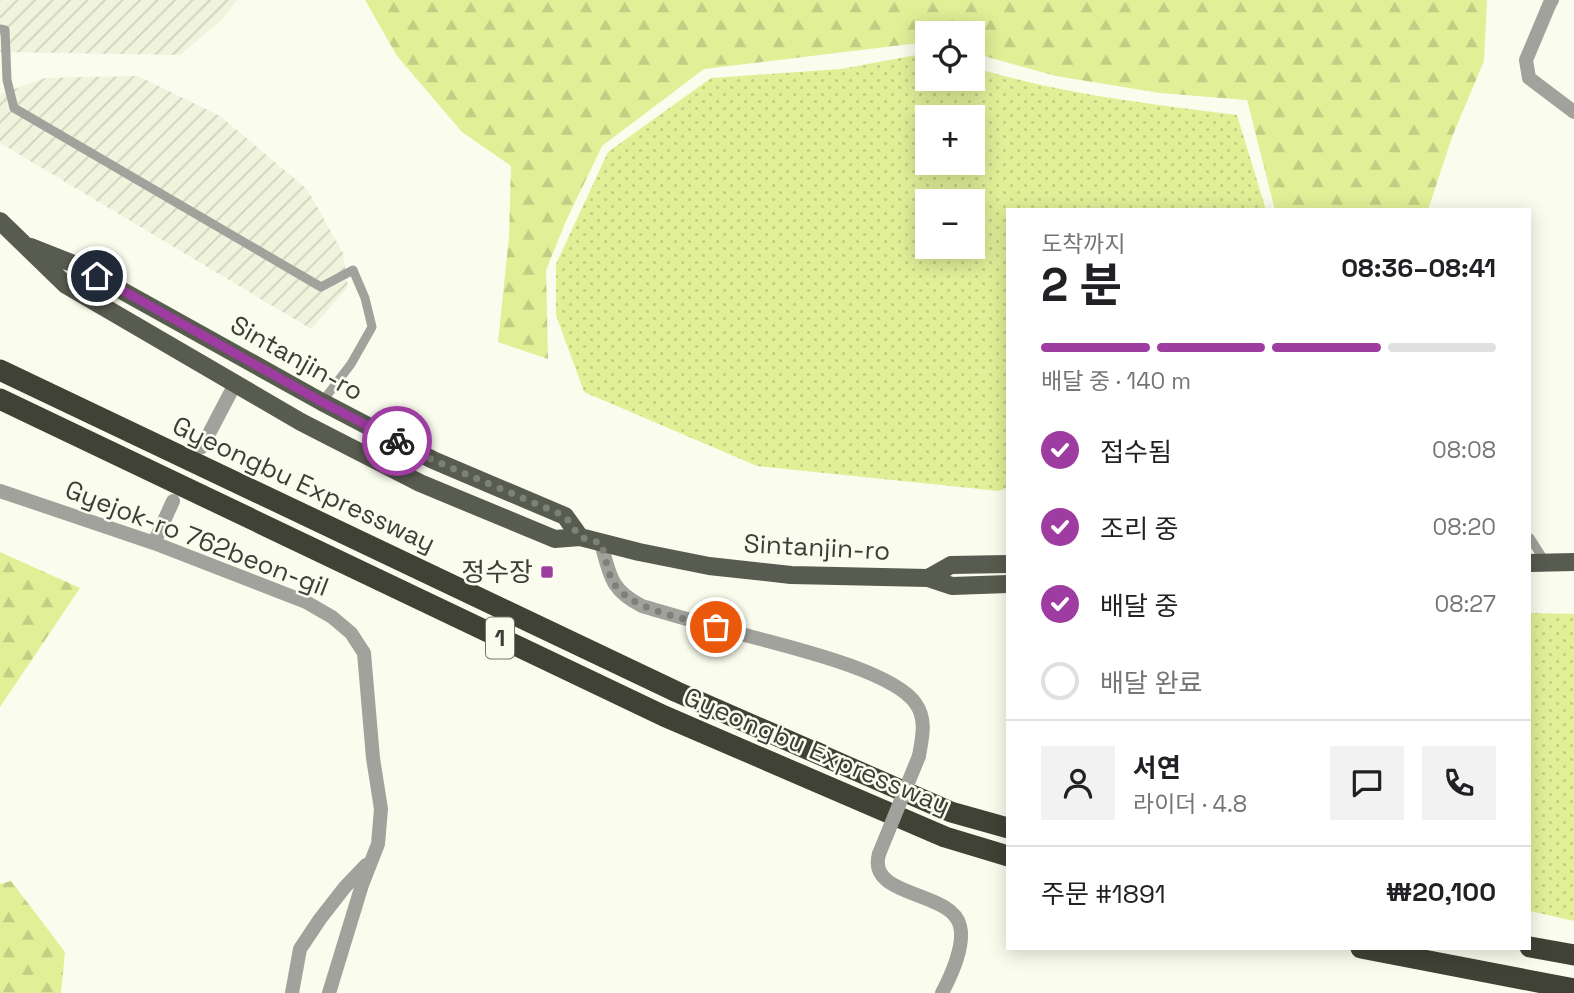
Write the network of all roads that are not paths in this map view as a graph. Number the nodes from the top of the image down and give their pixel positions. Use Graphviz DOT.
graph roads {
  1 [pos="1552,0"];
  2 [pos="0,29"];
  3 [pos="1574,112"];
  4 [pos="0,220"];
  5 [pos="0,232"];
  6 [pos="23,244"];
  7 [pos="0,370"];
  8 [pos="235,384"];
  9 [pos="0,399"];
  10 [pos="322,402"];
  11 [pos="201,447"];
  12 [pos="0,491"];
  13 [pos="173,501"];
  14 [pos="580,537"];
  15 [pos="1531,541"];
  16 [pos="154,543"];
  17 [pos="601,543"];
  18 [pos="1574,562"];
  19 [pos="1538,563"];
  20 [pos="1006,564"];
  21 [pos="928,578"];
  22 [pos="1006,584"];
  23 [pos="1006,827"];
  24 [pos="1006,855"];
  25 [pos="372,859"];
  26 [pos="1531,947"];
  27 [pos="1371,950"];
  28 [pos="1574,955"];
  29 [pos="1574,989"];
  30 [pos="292,993"];
  31 [pos="329,993"];
  32 [pos="942,993"];
  1 -- 3 [label="street"];
  2 -- 10 [label="lane"];
  4 -- 6 [label="main road"];
  5 -- 6 [label="main road, Sintanjin-ro"];
  6 -- 8 [label="main road, Sintanjin-ro"];
  6 -- 10 [label="main road, Sintanjin-ro"];
  7 -- 23 [label="highway, Gyeongbu Expressway / 1"];
  8 -- 11 [label="street"];
  8 -- 14 [label="main road, Sintanjin-ro"];
  9 -- 24 [label="highway, Gyeongbu Expressway / 1"];
  10 -- 14 [label="main road, Sintanjin-ro"];
  12 -- 16 [label="street, Gyejok-ro 762beon-gil"];
  13 -- 16 [label="street"];
  14 -- 17 [label="main road, Sintanjin-ro"];
  15 -- 19 [label="lane"];
  16 -- 25 [label="street, Gyejok-ro 762beon-gil"];
  17 -- 21 [label="main road, Sintanjin-ro"];
  17 -- 32 [label="street, bridge"];
  18 -- 19 [label="main road"];
  20 -- 21 [label="main road, Sintanjin-ro"];
  21 -- 22 [label="main road, Sintanjin-ro"];
  25 -- 30 [label="street"];
  25 -- 31 [label="street, Gyejok-ro 762beon-gil"];
  26 -- 28 [label="highway"];
  27 -- 29 [label="highway"];
}
